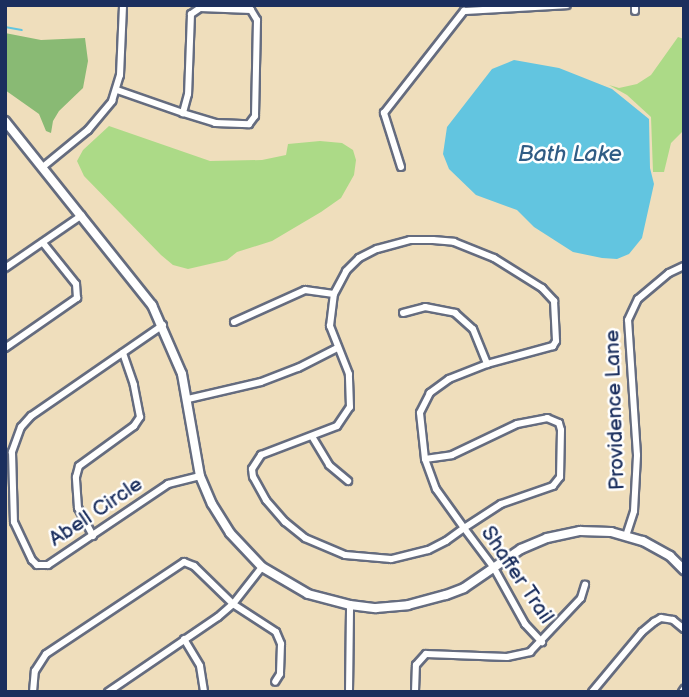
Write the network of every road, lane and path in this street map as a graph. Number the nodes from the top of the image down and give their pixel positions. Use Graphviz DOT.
graph roads {
  1 [pos="123,5"];
  2 [pos="567,5"];
  3 [pos="117,90"];
  4 [pos="183,113"];
  5 [pos="5,121"];
  6 [pos="44,166"];
  7 [pos="401,167"];
  8 [pos="82,215"];
  9 [pos="43,243"];
  10 [pos="684,266"];
  11 [pos="5,268"];
  12 [pos="334,294"];
  13 [pos="403,313"];
  14 [pos="234,322"];
  15 [pos="163,325"];
  16 [pos="5,348"];
  17 [pos="337,348"];
  18 [pos="123,353"];
  19 [pos="487,364"];
  20 [pos="188,399"];
  21 [pos="313,438"];
  22 [pos="425,459"];
  23 [pos="200,476"];
  24 [pos="348,481"];
  25 [pos="464,528"];
  26 [pos="93,536"];
  27 [pos="626,536"];
  28 [pos="262,567"];
  29 [pos="494,568"];
  30 [pos="684,569"];
  31 [pos="585,585"];
  32 [pos="233,604"];
  33 [pos="350,605"];
  34 [pos="684,629"];
  35 [pos="184,639"];
  36 [pos="542,642"];
  37 [pos="275,682"];
  38 [pos="33,692"];
  39 [pos="108,692"];
  40 [pos="204,692"];
  41 [pos="349,692"];
  42 [pos="415,692"];
  43 [pos="592,692"];
  1 -- 3 [label="street"];
  2 -- 7 [label="street"];
  3 -- 4 [label="street"];
  3 -- 6 [label="street"];
  4 -- 4 [label="street"];
  5 -- 6 [label="street"];
  6 -- 8 [label="street"];
  8 -- 9 [label="street"];
  8 -- 15 [label="street"];
  9 -- 11 [label="street"];
  9 -- 16 [label="street"];
  10 -- 27 [label="street, Providence Lane"];
  12 -- 14 [label="street"];
  12 -- 17 [label="street, Shaffer Trail"];
  12 -- 19 [label="street, Shaffer Trail"];
  13 -- 19 [label="street"];
  15 -- 18 [label="street, Abell Circle"];
  15 -- 20 [label="street"];
  17 -- 20 [label="street"];
  17 -- 21 [label="street, Shaffer Trail"];
  18 -- 26 [label="street"];
  18 -- 26 [label="street, Abell Circle"];
  19 -- 22 [label="street, Shaffer Trail"];
  20 -- 23 [label="street"];
  21 -- 24 [label="street"];
  21 -- 25 [label="street, Shaffer Trail"];
  22 -- 25 [label="street, Shaffer Trail"];
  22 -- 25 [label="street"];
  23 -- 26 [label="street, Abell Circle"];
  23 -- 28 [label="street"];
  25 -- 29 [label="street, Shaffer Trail"];
  27 -- 29 [label="street"];
  27 -- 30 [label="street"];
  28 -- 32 [label="street"];
  28 -- 33 [label="street"];
  29 -- 33 [label="street"];
  29 -- 36 [label="street, Shaffer Trail"];
  31 -- 36 [label="street"];
  32 -- 35 [label="street"];
  32 -- 37 [label="street"];
  32 -- 38 [label="street"];
  33 -- 41 [label="street"];
  34 -- 43 [label="street"];
  35 -- 39 [label="street"];
  35 -- 40 [label="street"];
  36 -- 42 [label="street"];
}
